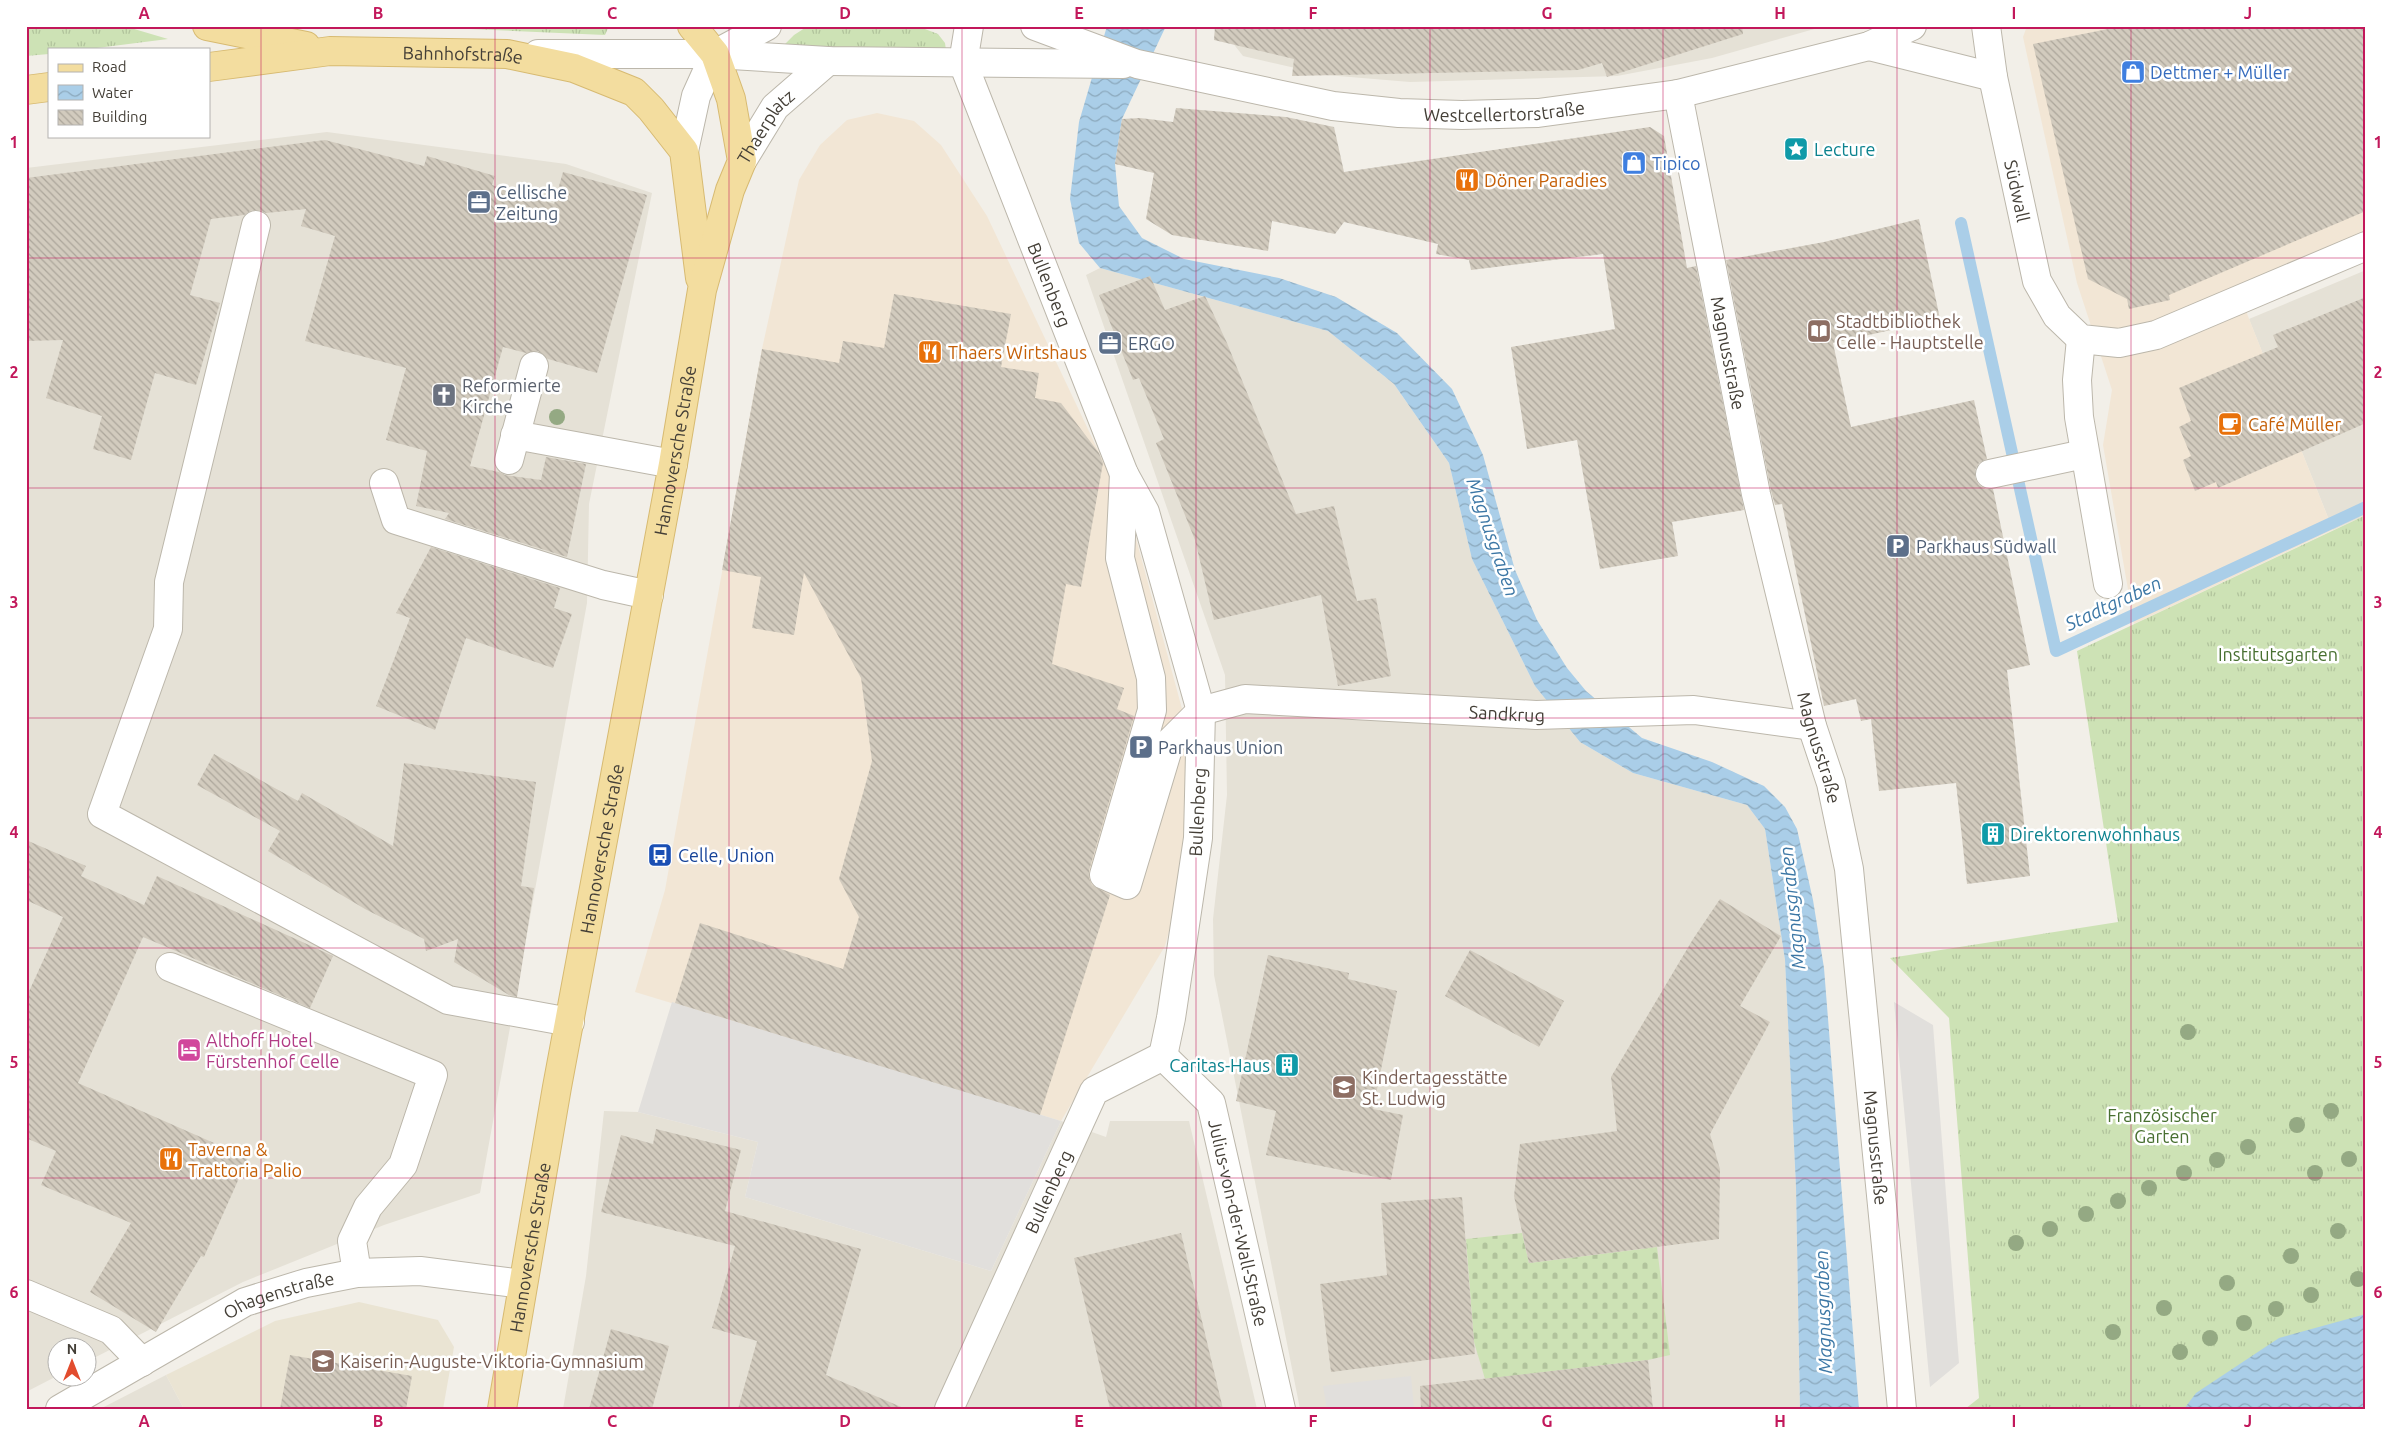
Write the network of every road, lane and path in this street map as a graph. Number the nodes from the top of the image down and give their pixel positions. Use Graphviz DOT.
graph roads {
  1 [pos="207,26"];
  2 [pos="692,26"];
  3 [pos="767,26"];
  4 [pos="969,26"];
  5 [pos="1035,26"];
  6 [pos="1912,26"];
  7 [pos="1986,26"];
  8 [pos="1869,46"];
  9 [pos="330,51"];
  10 [pos="507,54"];
  11 [pos="715,54"];
  12 [pos="1076,54"];
  13 [pos="828,61"];
  14 [pos="963,63"];
  15 [pos="210,67"];
  16 [pos="1993,77"];
  17 [pos="48,87"];
  18 [pos="26,90"];
  19 [pos="1678,94"];
  20 [pos="684,152"];
  21 [pos="742,161"];
  22 [pos="256,225"];
  23 [pos="2366,246"];
  24 [pos="702,290"];
  25 [pos="2081,339"];
  26 [pos="534,366"];
  27 [pos="2084,454"];
  28 [pos="673,464"];
  29 [pos="1998,472"];
  30 [pos="1124,474"];
  31 [pos="384,483"];
  32 [pos="2108,584"];
  33 [pos="649,595"];
  34 [pos="1201,711"];
  35 [pos="1812,726"];
  36 [pos="170,967"];
  37 [pos="570,1022"];
  38 [pos="1163,1056"];
  39 [pos="357,1273"];
  40 [pos="522,1284"];
  41 [pos="26,1294"];
  42 [pos="142,1362"];
  43 [pos="1279,1397"];
  44 [pos="60,1409"];
  45 [pos="502,1409"];
  46 [pos="949,1409"];
  47 [pos="1902,1409"];
  1 -- 9 [label="main road"];
  2 -- 11 [label="main road, Thaerplatz"];
  3 -- 11 [label="street, Thaerplatz"];
  4 -- 14 [label="street"];
  5 -- 12 [label="street"];
  6 -- 8 [label="street, Westcellertorstraße"];
  7 -- 16 [label="street, Südwall"];
  8 -- 16 [label="street"];
  8 -- 19 [label="street, Westcellertorstraße"];
  9 -- 10 [label="main road, Bahnhofstraße"];
  9 -- 15 [label="main road, Bahnhofstraße"];
  10 -- 11 [label="street, Thaerplatz"];
  10 -- 20 [label="main road, Bahnhofstraße"];
  11 -- 13 [label="street, Thaerplatz"];
  11 -- 20 [label="street"];
  11 -- 21 [label="main road, Thaerplatz"];
  12 -- 14 [label="street, Thaerplatz"];
  12 -- 19 [label="street, Westcellertorstraße"];
  13 -- 14 [label="street, Thaerplatz"];
  13 -- 21 [label="street, Thaerplatz"];
  14 -- 30 [label="street, Bullenberg"];
  16 -- 25 [label="street, Südwall"];
  17 -- 18 [label="main road"];
  19 -- 35 [label="street, Magnusstraße"];
  20 -- 24 [label="main road, Hannoversche Straße"];
  21 -- 24 [label="main road, Hannoversche Straße"];
  22 -- 37 [label="street"];
  23 -- 25 [label="street"];
  24 -- 28 [label="main road, Hannoversche Straße"];
  25 -- 27 [label="street"];
  26 -- 28 [label="street"];
  27 -- 29 [label="street"];
  27 -- 32 [label="street"];
  28 -- 33 [label="main road, Hannoversche Straße"];
  30 -- 34 [label="street, Bullenberg"];
  30 -- 34 [label="street"];
  31 -- 33 [label="street"];
  33 -- 37 [label="main road, Hannoversche Straße"];
  34 -- 35 [label="street, Sandkrug"];
  34 -- 38 [label="street, Bullenberg"];
  35 -- 47 [label="street, Magnusstraße"];
  36 -- 39 [label="street"];
  37 -- 40 [label="main road, Hannoversche Straße"];
  38 -- 43 [label="street, Julius-von-der-Wall-Straße"];
  38 -- 46 [label="street, Bullenberg"];
  39 -- 40 [label="street, Ohagenstraße"];
  39 -- 42 [label="street, Ohagenstraße"];
  40 -- 45 [label="main road, Hannoversche Straße"];
  41 -- 42 [label="street"];
  42 -- 44 [label="street, Ohagenstraße"];
}
